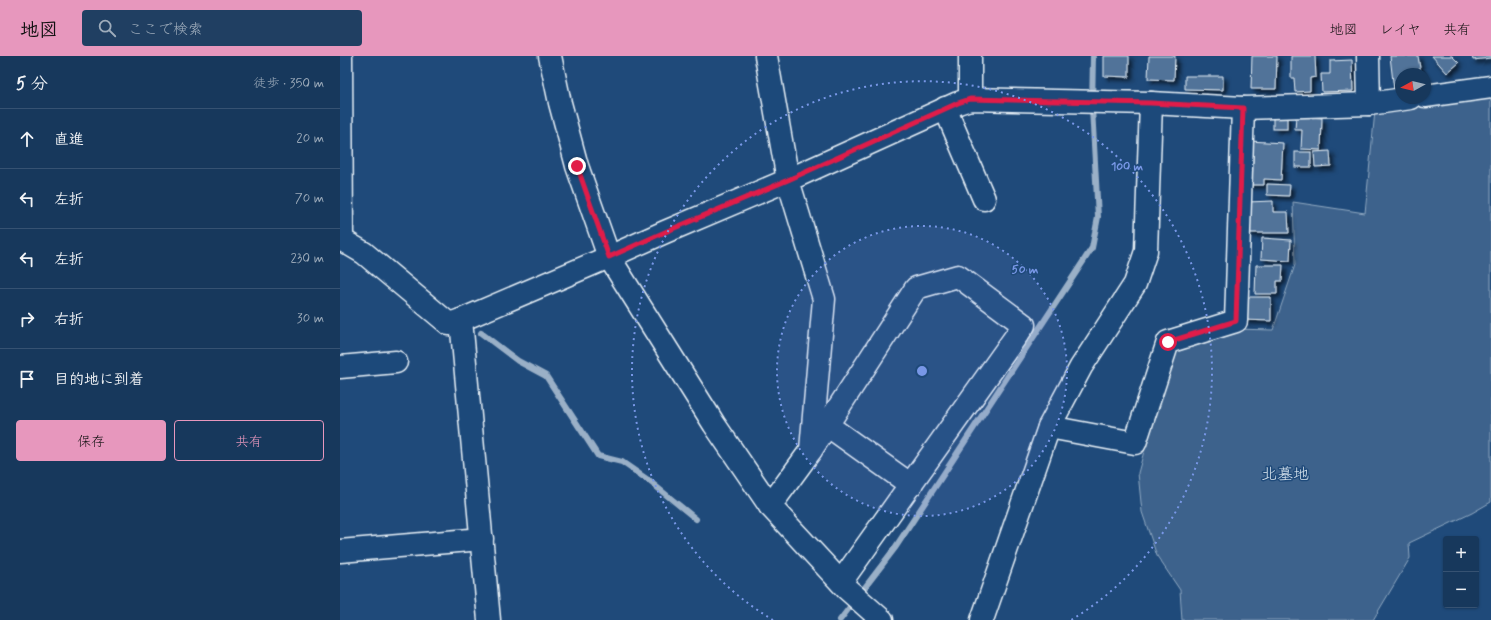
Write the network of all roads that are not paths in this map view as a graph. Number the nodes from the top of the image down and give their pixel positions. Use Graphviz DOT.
graph roads {
  1 [pos="341,56"];
  2 [pos="550,56"];
  3 [pos="766,56"];
  4 [pos="970,56"];
  5 [pos="1368,56"];
  6 [pos="341,79"];
  7 [pos="1491,87"];
  8 [pos="1431,95"];
  9 [pos="970,99"];
  10 [pos="1395,100"];
  11 [pos="1151,103"];
  12 [pos="1368,104"];
  13 [pos="945,108"];
  14 [pos="1243,108"];
  15 [pos="788,180"];
  16 [pos="984,199"];
  17 [pos="341,240"];
  18 [pos="609,257"];
  19 [pos="461,320"];
  20 [pos="396,362"];
  21 [pos="340,367"];
  22 [pos="827,425"];
  23 [pos="1049,427"];
  24 [pos="811,450"];
  25 [pos="911,485"];
  26 [pos="770,506"];
  27 [pos="482,539"];
  28 [pos="340,551"];
  29 [pos="844,586"];
  30 [pos="878,617"];
  31 [pos="489,620"];
  32 [pos="982,620"];
  1 -- 6 [label="street"];
  2 -- 18 [label="street"];
  3 -- 15 [label="street"];
  4 -- 9 [label="street"];
  5 -- 12 [label="street"];
  6 -- 17 [label="street"];
  7 -- 8 [label="street"];
  9 -- 11 [label="street"];
  9 -- 13 [label="street"];
  10 -- 12 [label="street"];
  11 -- 14 [label="street"];
  11 -- 23 [label="street"];
  12 -- 14 [label="street"];
  13 -- 15 [label="street"];
  13 -- 16 [label="street"];
  14 -- 23 [label="street"];
  15 -- 18 [label="street"];
  15 -- 24 [label="street"];
  17 -- 19 [label="street"];
  18 -- 19 [label="street"];
  18 -- 26 [label="street"];
  19 -- 27 [label="street"];
  20 -- 21 [label="street"];
  22 -- 24 [label="street"];
  22 -- 25 [label="street"];
  22 -- 25 [label="street"];
  23 -- 32 [label="street"];
  24 -- 26 [label="street"];
  25 -- 29 [label="street"];
  26 -- 29 [label="street"];
  27 -- 28 [label="street"];
  27 -- 31 [label="street"];
  29 -- 30 [label="street"];
}
